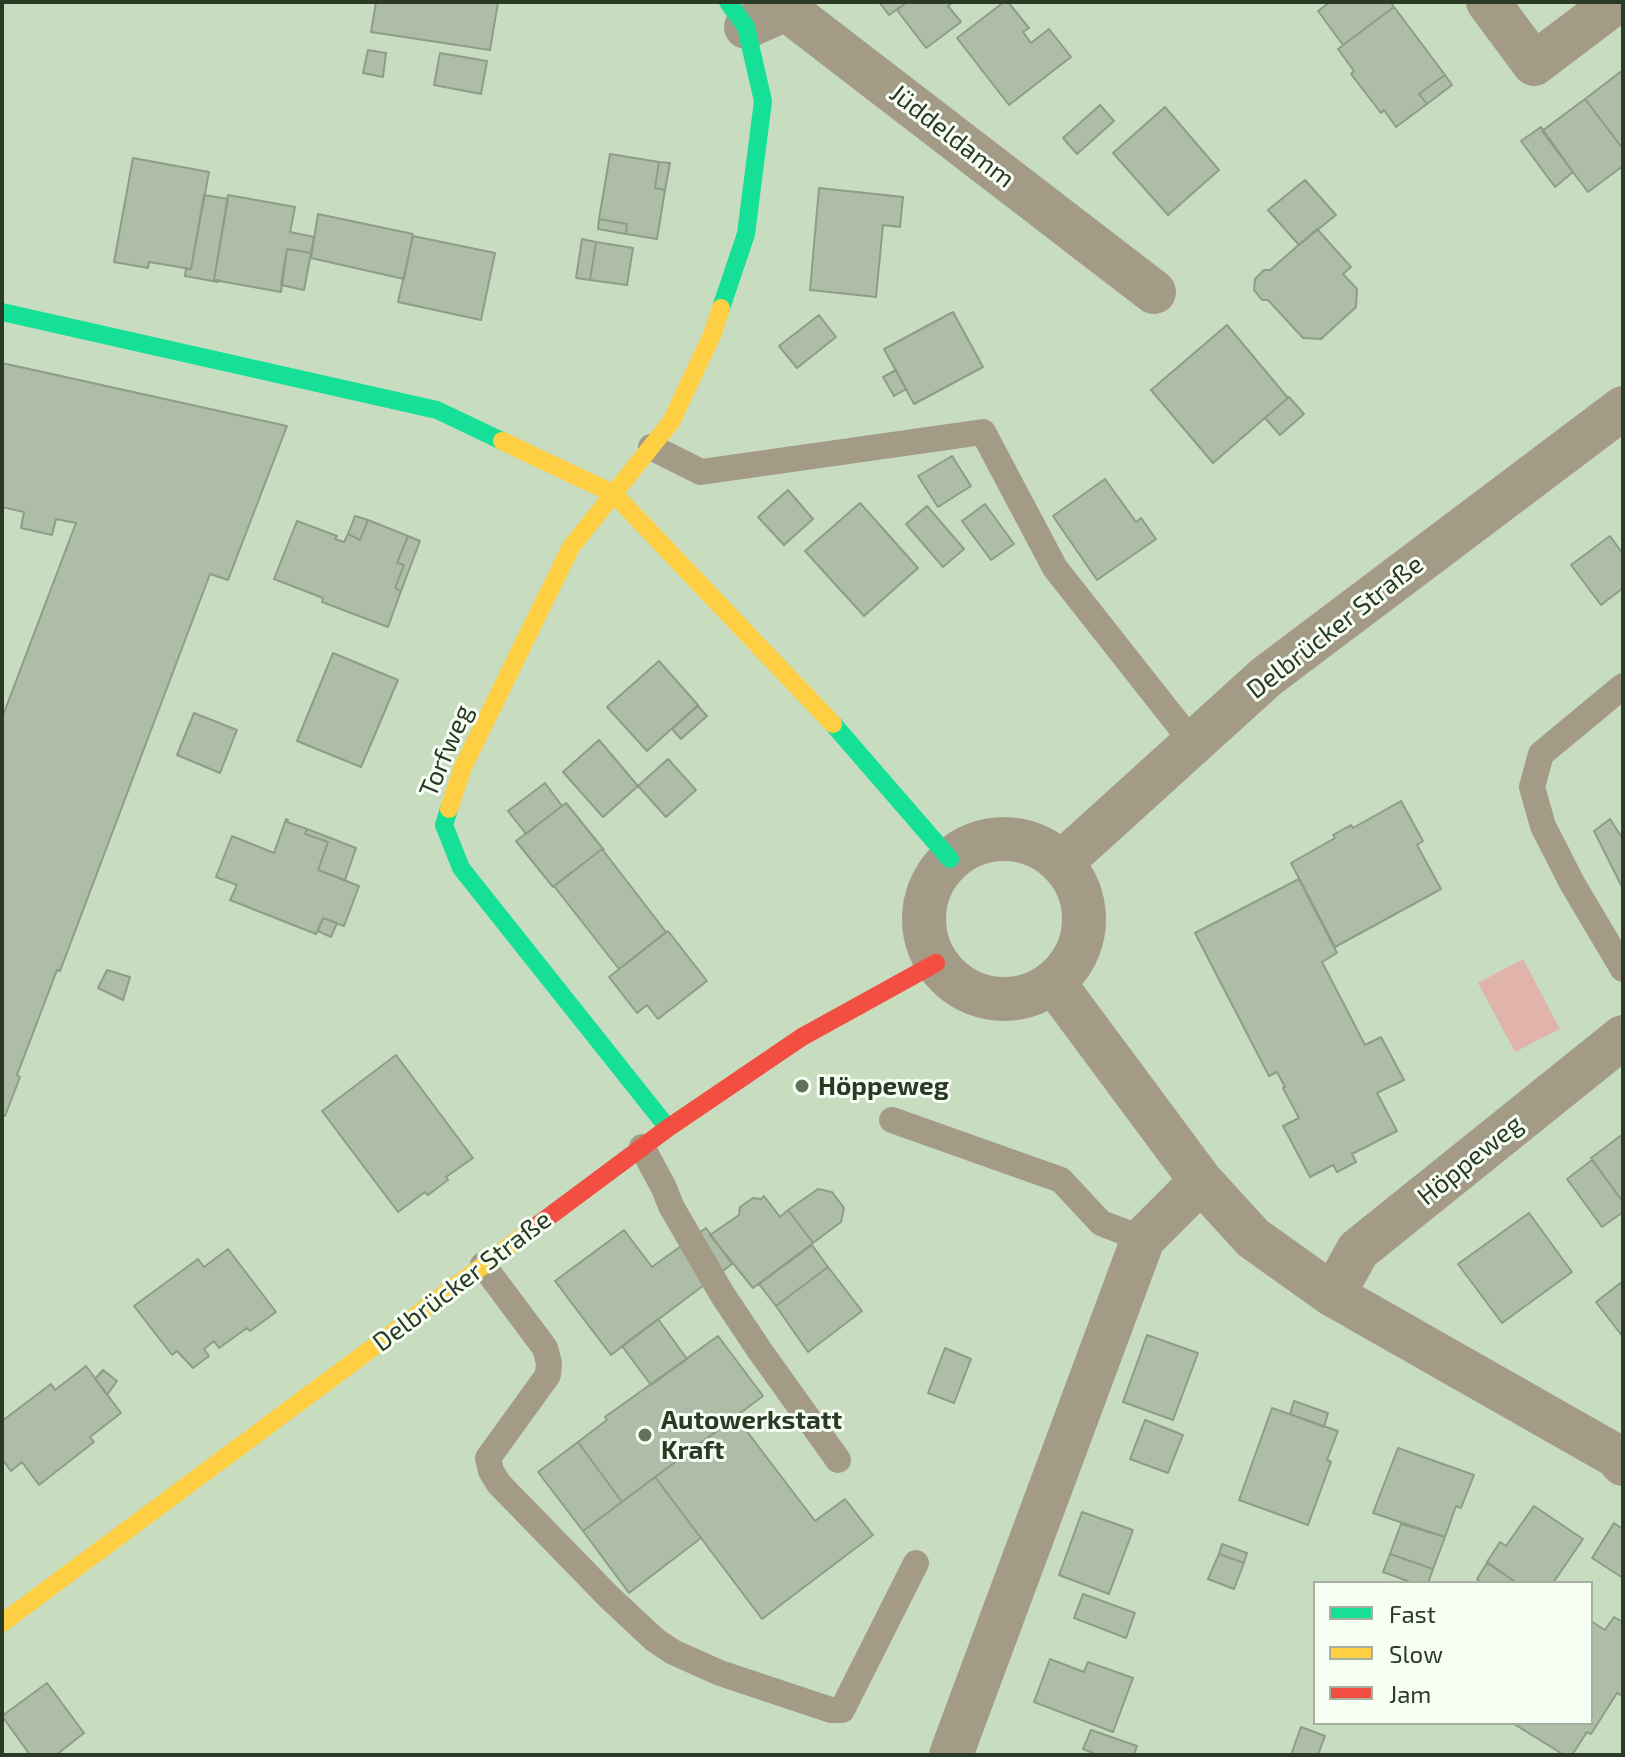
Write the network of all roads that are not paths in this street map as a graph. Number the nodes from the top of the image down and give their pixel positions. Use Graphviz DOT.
graph roads {
  1 [pos="1488,2"];
  2 [pos="1616,2"];
  3 [pos="737,15"];
  4 [pos="1154,292"];
  5 [pos="2,312"];
  6 [pos="1623,408"];
  7 [pos="651,447"];
  8 [pos="614,494"];
  9 [pos="1623,686"];
  10 [pos="1193,743"];
  11 [pos="950,859"];
  12 [pos="1061,863"];
  13 [pos="936,963"];
  14 [pos="1623,969"];
  15 [pos="1054,983"];
  16 [pos="1623,1037"];
  17 [pos="892,1120"];
  18 [pos="668,1128"];
  19 [pos="642,1147"];
  20 [pos="1201,1181"];
  21 [pos="1143,1239"];
  22 [pos="483,1265"];
  23 [pos="1333,1295"];
  24 [pos="838,1460"];
  25 [pos="1623,1464"];
  26 [pos="916,1563"];
  27 [pos="2,1623"];
  28 [pos="951,1755"];
  1 -- 2 [label="street"];
  3 -- 4 [label="street, Jüddeldamm"];
  3 -- 7 [label="street, Jüddeldamm"];
  5 -- 8 [label="street"];
  6 -- 10 [label="street, Delbrücker Straße"];
  7 -- 8 [label="street, Jüddeldamm"];
  7 -- 10 [label="lane"];
  8 -- 11 [label="street"];
  8 -- 18 [label="street, Torfweg"];
  9 -- 14 [label="lane"];
  10 -- 12 [label="street, Delbrücker Straße"];
  11 -- 12 [label="street"];
  11 -- 13 [label="street"];
  12 -- 15 [label="street"];
  13 -- 15 [label="street"];
  13 -- 18 [label="street, Delbrücker Straße"];
  15 -- 20 [label="street"];
  16 -- 23 [label="street, Höppeweg"];
  17 -- 21 [label="lane"];
  18 -- 19 [label="street, Delbrücker Straße"];
  19 -- 22 [label="street, Delbrücker Straße"];
  19 -- 24 [label="lane"];
  20 -- 21 [label="street"];
  20 -- 23 [label="street"];
  21 -- 28 [label="street"];
  22 -- 26 [label="lane"];
  22 -- 27 [label="street, Delbrücker Straße"];
  23 -- 25 [label="street"];
}
